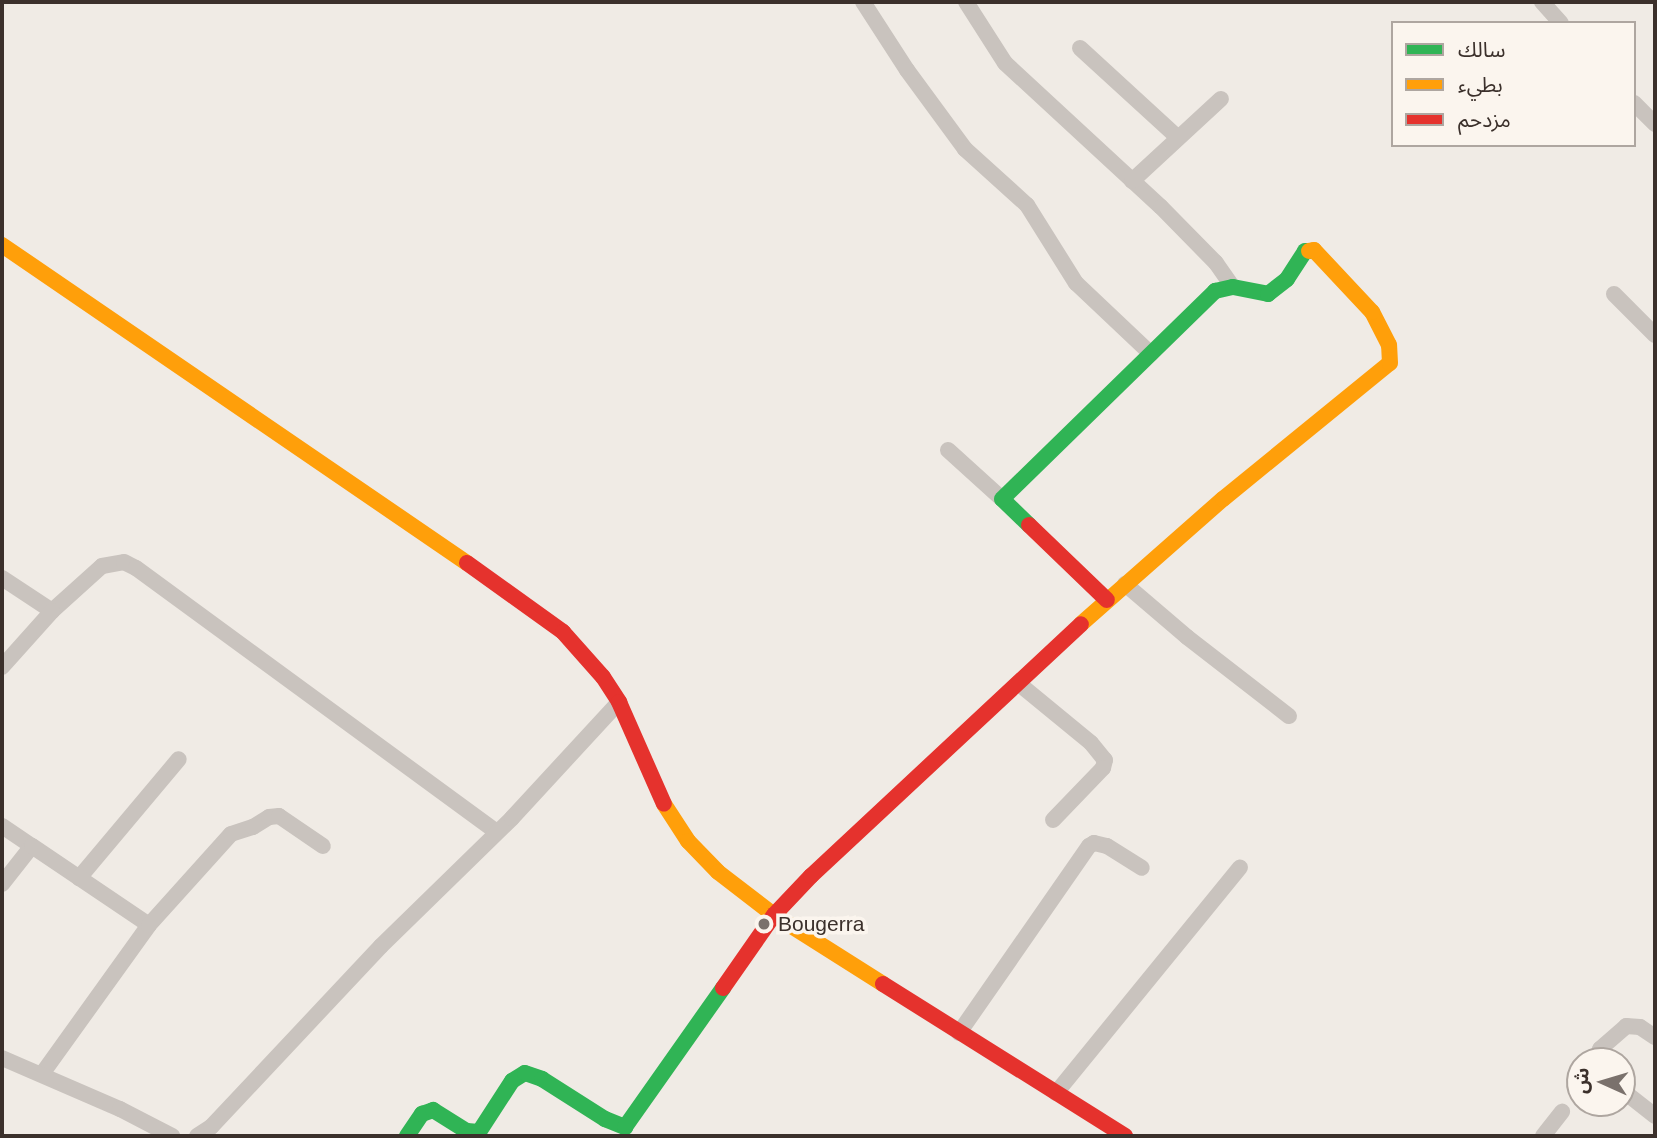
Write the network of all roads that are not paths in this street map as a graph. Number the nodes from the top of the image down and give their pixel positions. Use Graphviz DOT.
graph roads {
  1 [pos="863,2"];
  2 [pos="966,2"];
  3 [pos="1542,2"];
  4 [pos="1559,21"];
  5 [pos="1080,48"];
  6 [pos="1221,99"];
  7 [pos="1636,105"];
  8 [pos="1655,124"];
  9 [pos="1177,137"];
  10 [pos="1132,181"];
  11 [pos="2,245"];
  12 [pos="1233,287"];
  13 [pos="1614,294"];
  14 [pos="1655,335"];
  15 [pos="1151,354"];
  16 [pos="948,450"];
  17 [pos="1002,499"];
  18 [pos="2,578"];
  19 [pos="1125,584"];
  20 [pos="1107,600"];
  21 [pos="52,611"];
  22 [pos="2,667"];
  23 [pos="1018,683"];
  24 [pos="619,702"];
  25 [pos="1289,716"];
  26 [pos="179,759"];
  27 [pos="1053,820"];
  28 [pos="2,826"];
  29 [pos="497,832"];
  30 [pos="32,846"];
  31 [pos="323,846"];
  32 [pos="1240,867"];
  33 [pos="1142,868"];
  34 [pos="79,878"];
  35 [pos="2,884"];
  36 [pos="775,915"];
  37 [pos="149,925"];
  38 [pos="959,1033"];
  39 [pos="1655,1037"];
  40 [pos="1602,1047"];
  41 [pos="2,1058"];
  42 [pos="42,1074"];
  43 [pos="1056,1093"];
  44 [pos="1636,1101"];
  45 [pos="1562,1112"];
  46 [pos="1655,1116"];
  47 [pos="624,1131"];
  48 [pos="172,1136"];
  49 [pos="197,1136"];
  50 [pos="407,1136"];
  51 [pos="1125,1136"];
  52 [pos="1543,1136"];
  1 -- 15 [label="street"];
  2 -- 10 [label="street"];
  3 -- 4 [label="street"];
  5 -- 9 [label="street"];
  6 -- 9 [label="street"];
  7 -- 8 [label="street"];
  9 -- 10 [label="street"];
  10 -- 12 [label="street"];
  11 -- 24 [label="street"];
  12 -- 15 [label="street"];
  12 -- 19 [label="street"];
  13 -- 14 [label="street"];
  15 -- 17 [label="street"];
  16 -- 17 [label="street"];
  17 -- 20 [label="street"];
  18 -- 21 [label="street"];
  19 -- 20 [label="street"];
  19 -- 25 [label="street"];
  20 -- 23 [label="street"];
  21 -- 22 [label="street"];
  21 -- 29 [label="street"];
  23 -- 27 [label="street"];
  23 -- 36 [label="street"];
  24 -- 29 [label="street"];
  24 -- 36 [label="street"];
  26 -- 34 [label="street"];
  28 -- 30 [label="street"];
  29 -- 49 [label="street"];
  30 -- 34 [label="street"];
  30 -- 35 [label="street"];
  31 -- 37 [label="street"];
  32 -- 43 [label="street"];
  33 -- 38 [label="street"];
  34 -- 37 [label="street"];
  36 -- 38 [label="street"];
  36 -- 47 [label="street"];
  37 -- 42 [label="street"];
  38 -- 43 [label="street"];
  39 -- 40 [label="street"];
  41 -- 42 [label="street"];
  42 -- 48 [label="street"];
  43 -- 51 [label="street"];
  44 -- 46 [label="street"];
  45 -- 52 [label="street"];
  47 -- 50 [label="street"];
}
